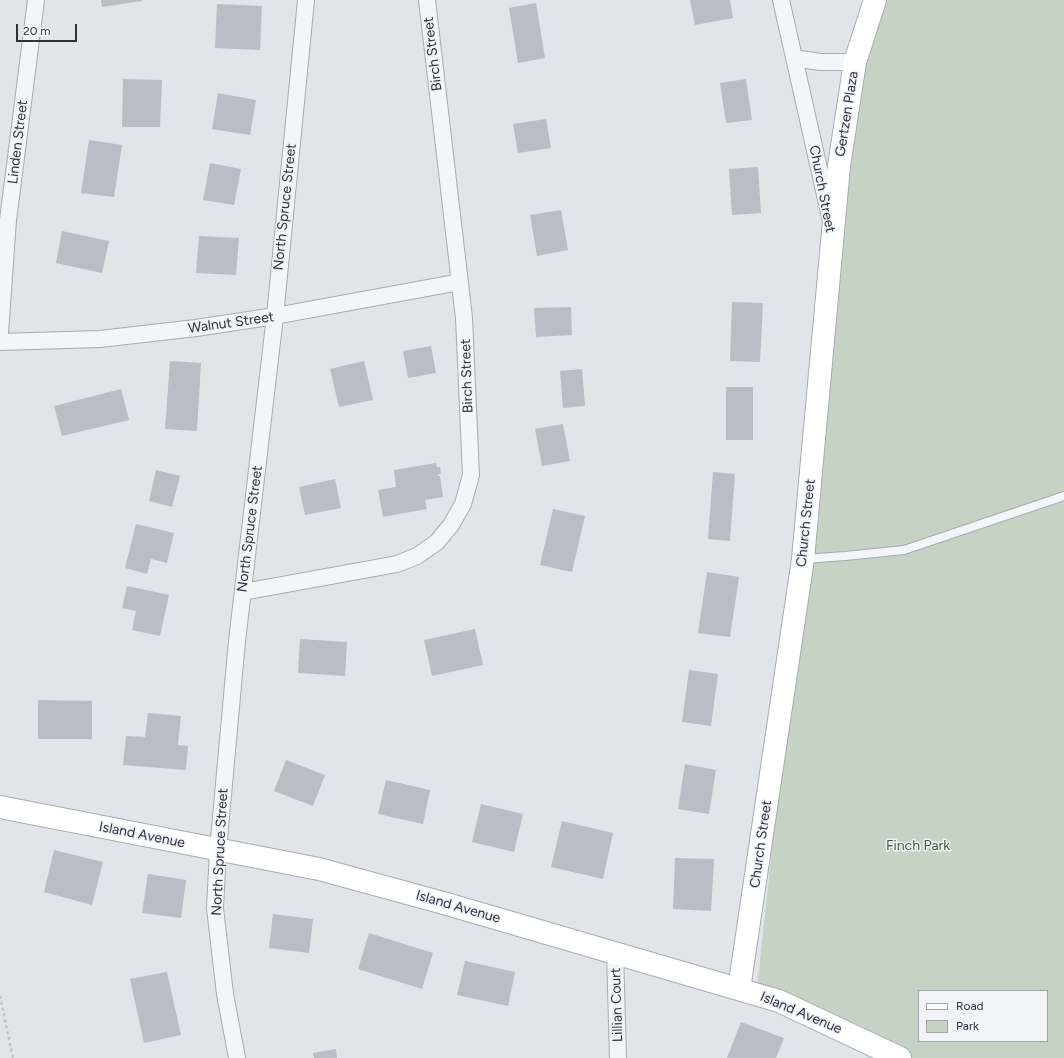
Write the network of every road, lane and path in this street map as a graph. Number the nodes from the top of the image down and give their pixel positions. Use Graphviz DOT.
graph roads {
  1 [pos="36,0"];
  2 [pos="306,0"];
  3 [pos="427,0"];
  4 [pos="781,0"];
  5 [pos="875,0"];
  6 [pos="794,58"];
  7 [pos="855,62"];
  8 [pos="833,230"];
  9 [pos="460,282"];
  10 [pos="275,316"];
  11 [pos="0,333"];
  12 [pos="0,342"];
  13 [pos="1064,496"];
  14 [pos="803,559"];
  15 [pos="243,592"];
  16 [pos="0,807"];
  17 [pos="218,850"];
  18 [pos="616,952"];
  19 [pos="739,989"];
  20 [pos="0,996"];
  21 [pos="13,1058"];
  22 [pos="237,1058"];
  23 [pos="618,1058"];
  24 [pos="900,1058"];
  1 -- 11 [label="street, Linden Street"];
  2 -- 10 [label="street, North Spruce Street"];
  3 -- 9 [label="street, Birch Street"];
  4 -- 6 [label="street, Church Street"];
  5 -- 7 [label="street, Gertzen Plaza"];
  6 -- 7 [label="street"];
  6 -- 8 [label="street, Church Street"];
  7 -- 8 [label="street, Gertzen Plaza"];
  8 -- 14 [label="street, Church Street"];
  9 -- 10 [label="street, Walnut Street"];
  9 -- 15 [label="street, Birch Street"];
  10 -- 12 [label="street, Walnut Street"];
  10 -- 15 [label="street, North Spruce Street"];
  13 -- 14 [label="lane"];
  14 -- 19 [label="street, Church Street"];
  15 -- 17 [label="street, North Spruce Street"];
  16 -- 17 [label="street, Island Avenue"];
  17 -- 18 [label="street, Island Avenue"];
  17 -- 22 [label="street, North Spruce Street"];
  18 -- 19 [label="street, Island Avenue"];
  18 -- 23 [label="street, Lillian Court"];
  19 -- 24 [label="street, Island Avenue"];
  20 -- 21 [label="path"];
}
